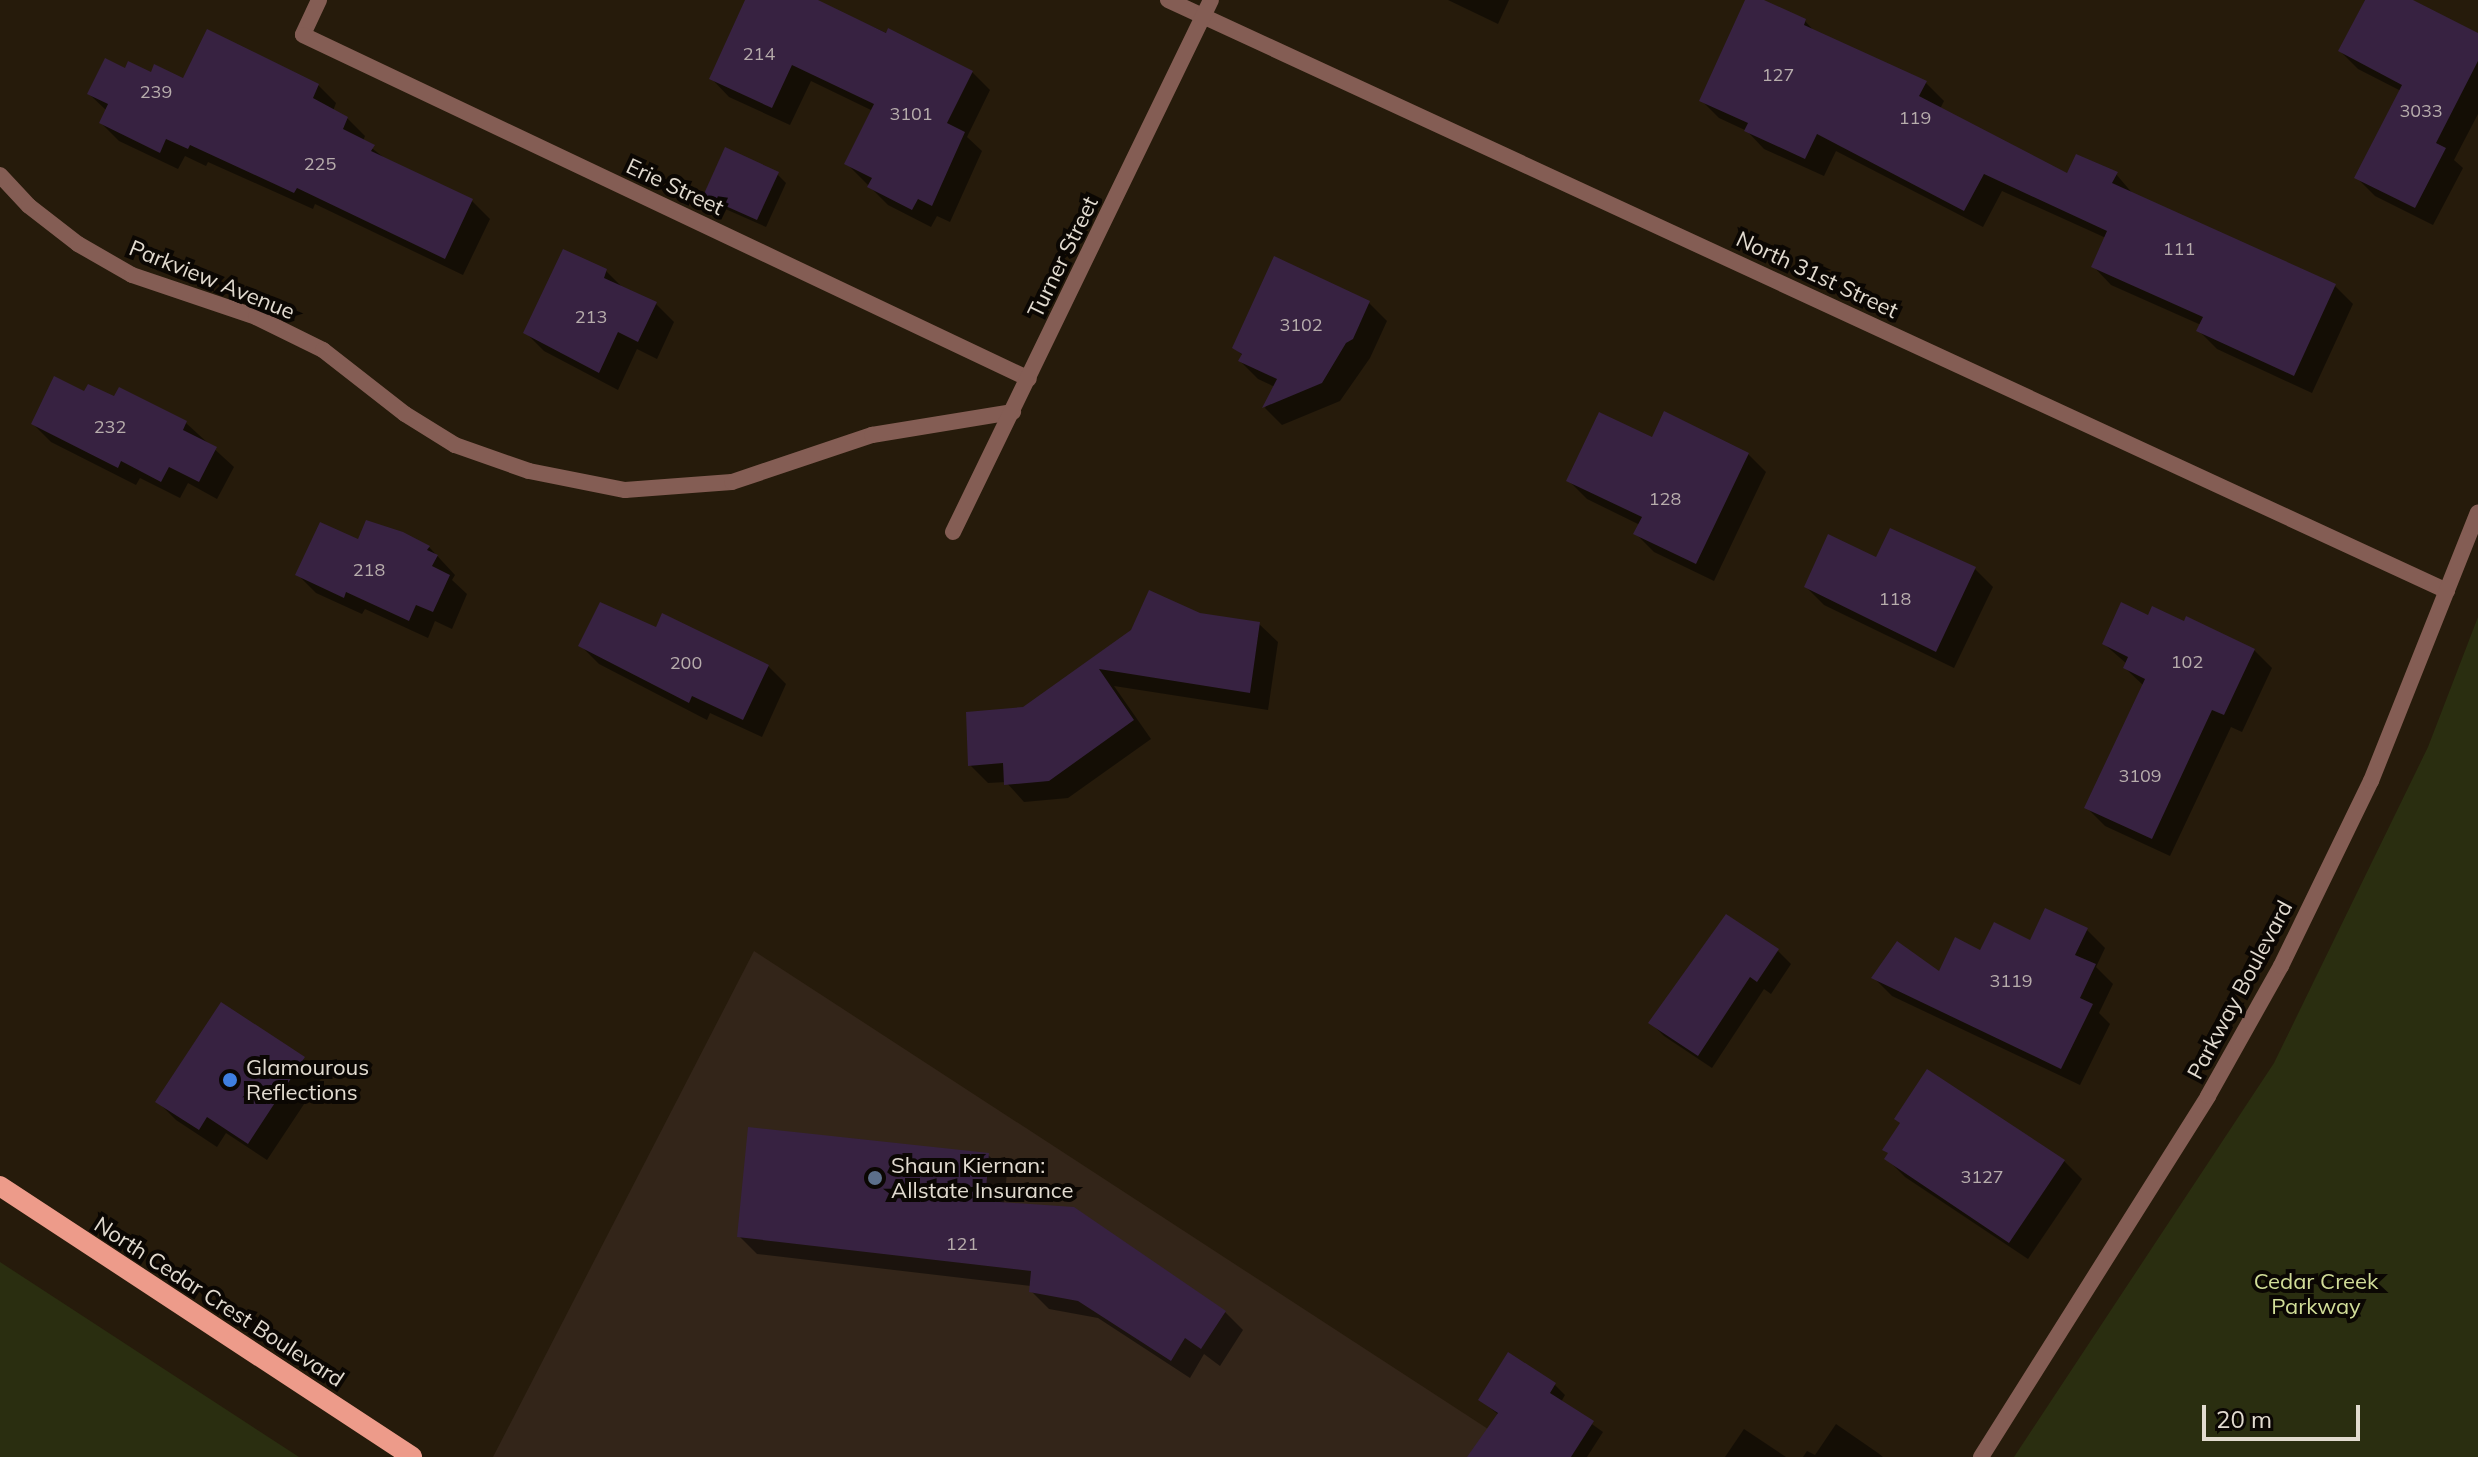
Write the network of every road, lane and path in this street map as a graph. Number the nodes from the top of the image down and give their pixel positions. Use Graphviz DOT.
graph roads {
  1 [pos="319,0"];
  2 [pos="1168,0"];
  3 [pos="1211,0"];
  4 [pos="1203,17"];
  5 [pos="0,175"];
  6 [pos="1029,379"];
  7 [pos="1013,412"];
  8 [pos="2478,512"];
  9 [pos="953,532"];
  10 [pos="2447,591"];
  11 [pos="0,1186"];
  12 [pos="412,1457"];
  13 [pos="1981,1457"];
  1 -- 6 [label="street, Erie Street"];
  2 -- 4 [label="street, North 31st Street"];
  3 -- 4 [label="street, Turner Street"];
  4 -- 6 [label="street, Turner Street"];
  4 -- 10 [label="street, North 31st Street"];
  5 -- 7 [label="street, Parkview Avenue"];
  6 -- 7 [label="street, Turner Street"];
  7 -- 9 [label="street, Turner Street"];
  8 -- 10 [label="street, Parkway Boulevard"];
  10 -- 13 [label="street, Parkway Boulevard"];
  11 -- 12 [label="main road, North Cedar Crest Boulevard"];
}
